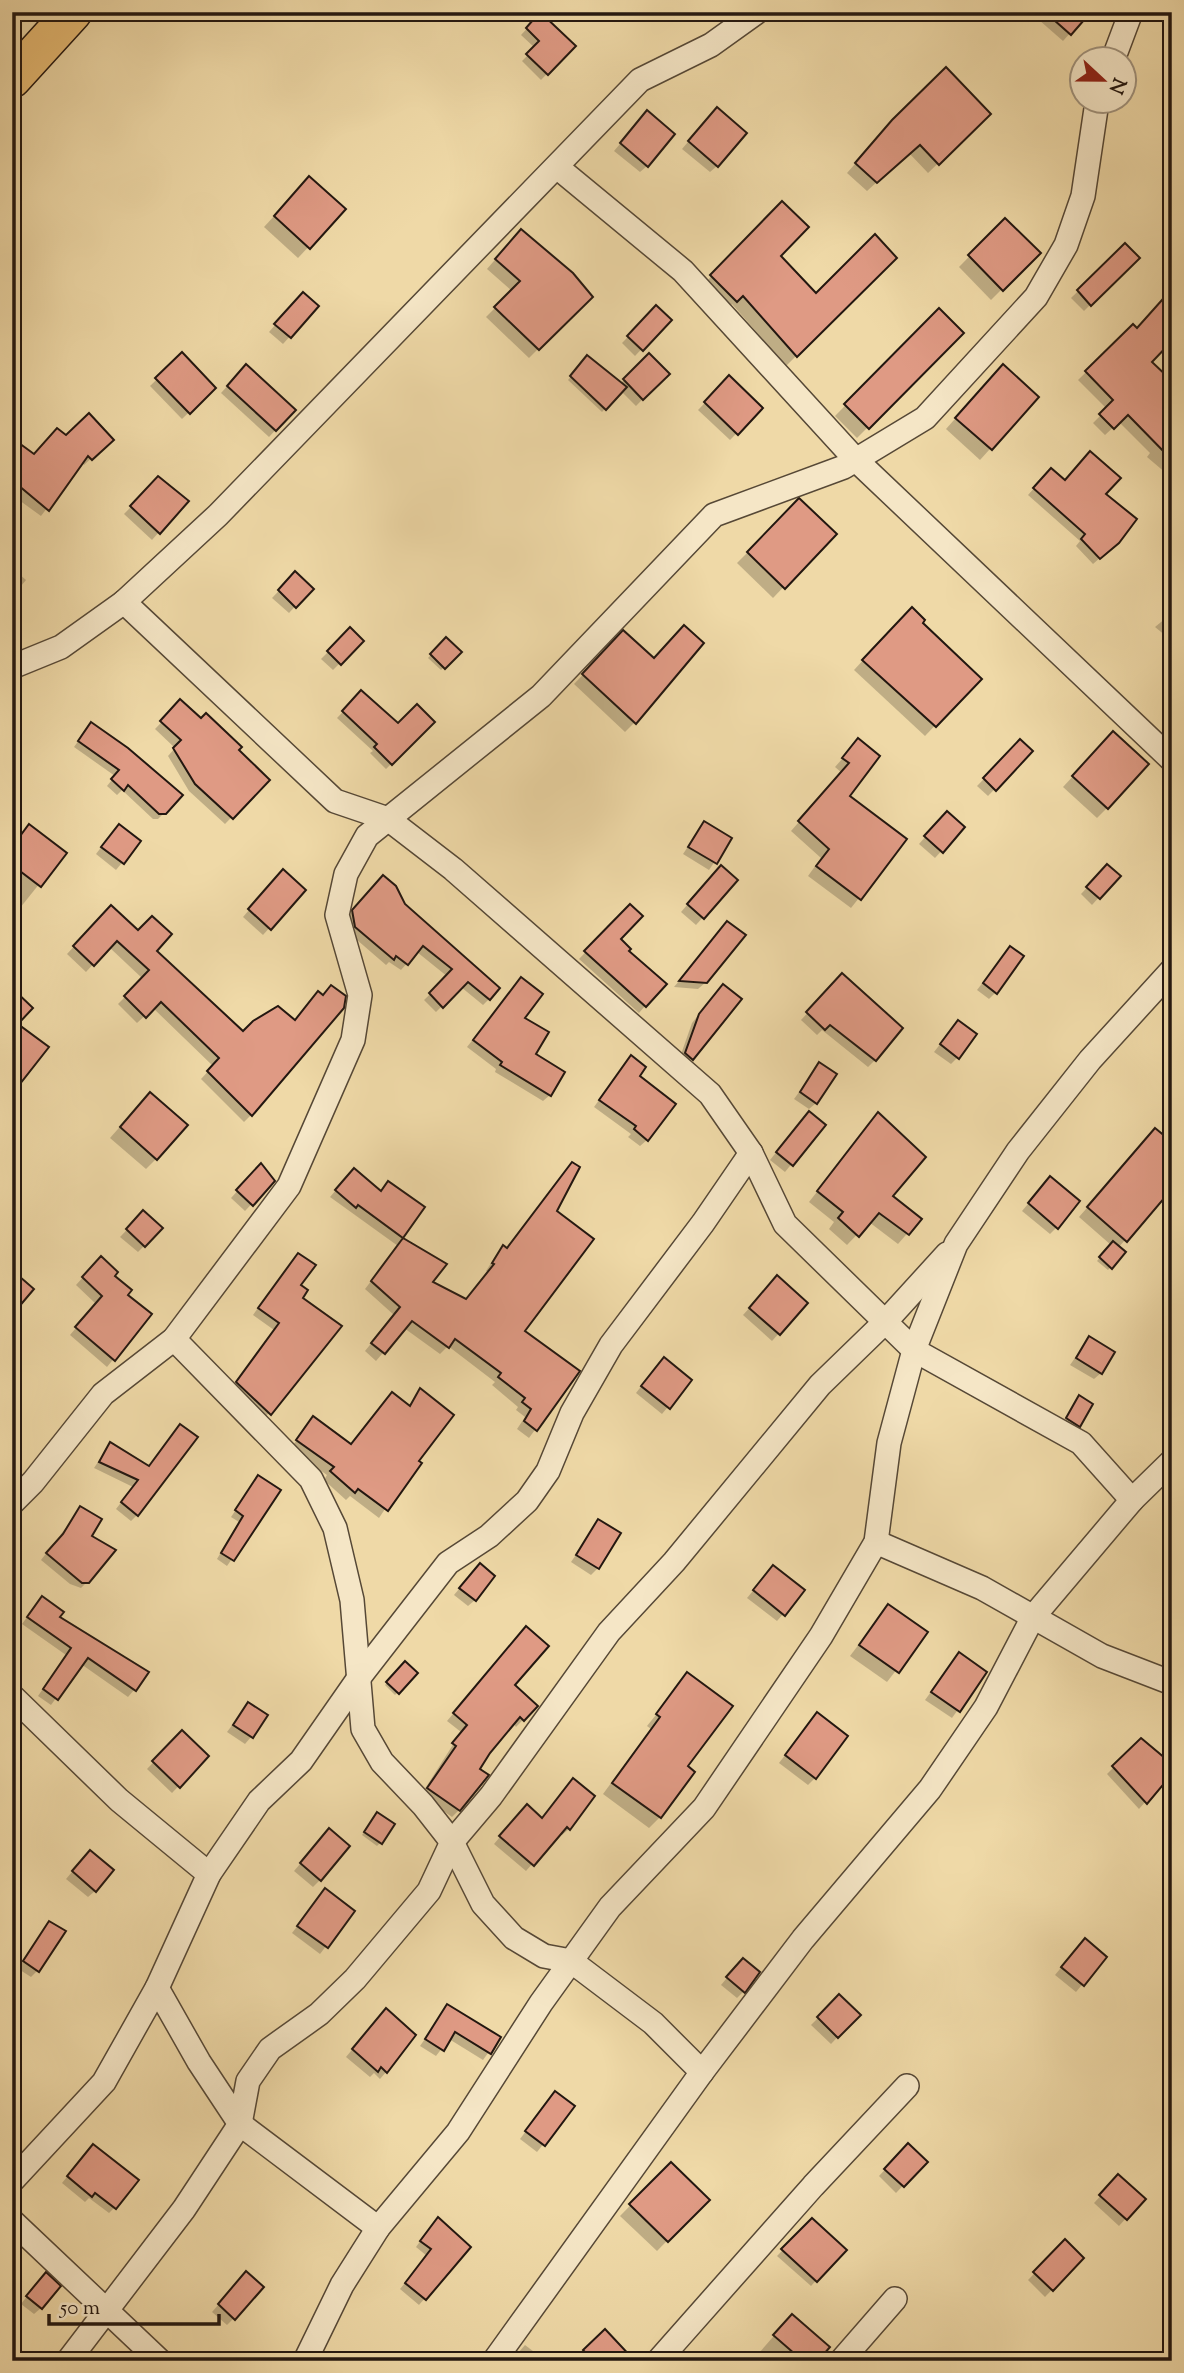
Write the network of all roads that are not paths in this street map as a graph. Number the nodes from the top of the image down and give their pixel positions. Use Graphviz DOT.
graph roads {
  1 [pos="73,12"];
  2 [pos="757,12"];
  3 [pos="1131,12"];
  4 [pos="1118,46"];
  5 [pos="12,79"];
  6 [pos="1095,116"];
  7 [pos="557,167"];
  8 [pos="856,460"];
  9 [pos="124,602"];
  10 [pos="12,667"];
  11 [pos="1172,760"];
  12 [pos="388,819"];
  13 [pos="1172,970"];
  14 [pos="751,1153"];
  15 [pos="956,1244"];
  16 [pos="886,1321"];
  17 [pos="174,1339"];
  18 [pos="914,1350"];
  19 [pos="1172,1461"];
  20 [pos="1132,1500"];
  21 [pos="12,1503"];
  22 [pos="876,1542"];
  23 [pos="1033,1617"];
  24 [pos="361,1675"];
  25 [pos="1172,1683"];
  26 [pos="12,1696"];
  27 [pos="452,1842"];
  28 [pos="209,1874"];
  29 [pos="571,1961"];
  30 [pos="157,1988"];
  31 [pos="702,2072"];
  32 [pos="907,2086"];
  33 [pos="240,2124"];
  34 [pos="12,2181"];
  35 [pos="12,2221"];
  36 [pos="378,2228"];
  37 [pos="895,2299"];
  38 [pos="106,2311"];
  39 [pos="68,2361"];
  40 [pos="160,2361"];
  41 [pos="305,2361"];
  42 [pos="494,2361"];
  43 [pos="658,2361"];
  44 [pos="841,2361"];
  1 -- 5 [label="main road"];
  2 -- 7 [label="street"];
  3 -- 4 [label="street"];
  6 -- 8 [label="street"];
  7 -- 8 [label="street"];
  7 -- 9 [label="street"];
  8 -- 11 [label="street"];
  8 -- 12 [label="street"];
  9 -- 10 [label="street"];
  9 -- 12 [label="street"];
  12 -- 14 [label="street"];
  12 -- 17 [label="street"];
  13 -- 15 [label="street"];
  14 -- 16 [label="street"];
  14 -- 24 [label="street"];
  15 -- 16 [label="street"];
  15 -- 18 [label="street"];
  16 -- 18 [label="street"];
  16 -- 27 [label="street"];
  17 -- 21 [label="street"];
  17 -- 24 [label="street"];
  18 -- 20 [label="street"];
  18 -- 22 [label="street"];
  19 -- 20 [label="street"];
  20 -- 23 [label="street"];
  22 -- 23 [label="street"];
  22 -- 29 [label="street"];
  23 -- 25 [label="street"];
  23 -- 31 [label="street"];
  24 -- 27 [label="street"];
  24 -- 28 [label="street"];
  26 -- 28 [label="street"];
  27 -- 29 [label="street"];
  27 -- 33 [label="street"];
  28 -- 30 [label="street"];
  29 -- 31 [label="street"];
  29 -- 36 [label="street"];
  30 -- 33 [label="street"];
  30 -- 34 [label="street"];
  31 -- 42 [label="street"];
  32 -- 43 [label="street"];
  33 -- 36 [label="street"];
  33 -- 38 [label="street"];
  35 -- 38 [label="street"];
  36 -- 41 [label="street"];
  37 -- 44 [label="street"];
  38 -- 39 [label="street"];
  38 -- 40 [label="street"];
}
